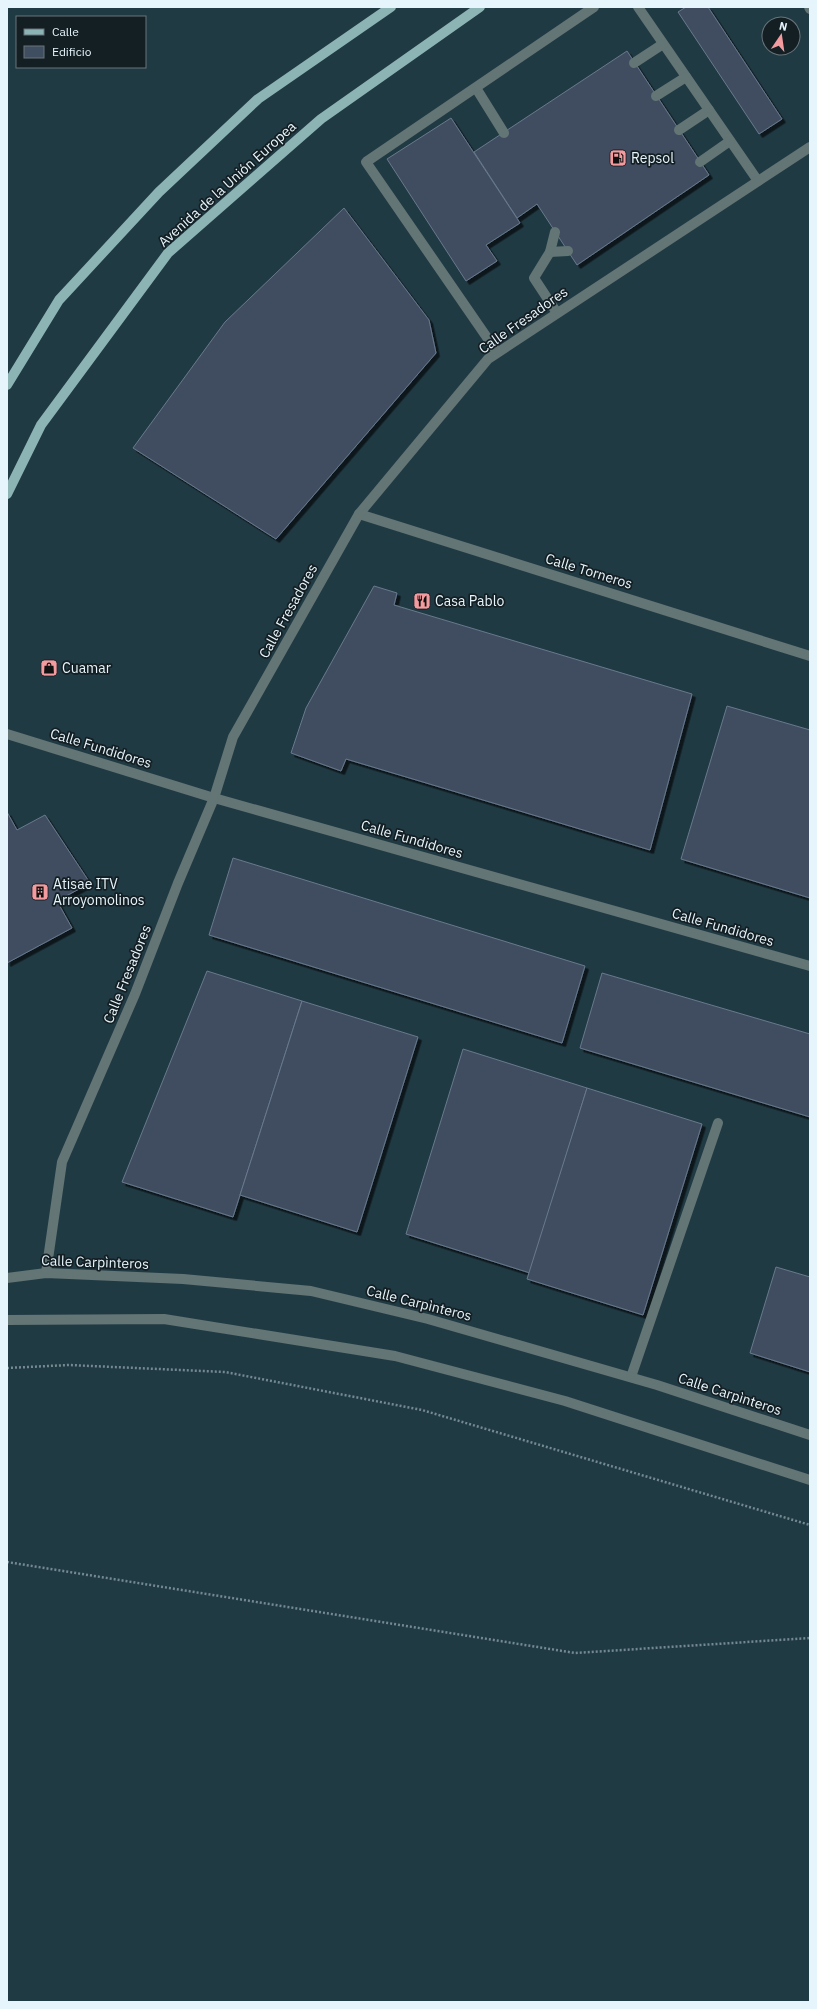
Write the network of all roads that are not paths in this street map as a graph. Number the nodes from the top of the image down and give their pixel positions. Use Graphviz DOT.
graph roads {
  1 [pos="391,7"];
  2 [pos="480,7"];
  3 [pos="594,7"];
  4 [pos="638,7"];
  5 [pos="663,44"];
  6 [pos="634,63"];
  7 [pos="686,77"];
  8 [pos="476,88"];
  9 [pos="656,96"];
  10 [pos="709,110"];
  11 [pos="679,130"];
  12 [pos="504,132"];
  13 [pos="730,141"];
  14 [pos="810,147"];
  15 [pos="700,162"];
  16 [pos="758,181"];
  17 [pos="555,232"];
  18 [pos="568,251"];
  19 [pos="550,252"];
  20 [pos="557,313"];
  21 [pos="498,352"];
  22 [pos="7,385"];
  23 [pos="7,494"];
  24 [pos="359,514"];
  25 [pos="810,656"];
  26 [pos="7,734"];
  27 [pos="214,798"];
  28 [pos="810,966"];
  29 [pos="718,1123"];
  30 [pos="46,1273"];
  31 [pos="7,1278"];
  32 [pos="7,1320"];
  33 [pos="631,1378"];
  34 [pos="810,1435"];
  35 [pos="810,1480"];
  1 -- 22 [label="main road"];
  2 -- 23 [label="main road, Avenida de la Unión Europea"];
  3 -- 8 [label="street"];
  4 -- 5 [label="street"];
  5 -- 6 [label="street"];
  5 -- 7 [label="street"];
  7 -- 9 [label="street"];
  7 -- 10 [label="street"];
  8 -- 12 [label="street"];
  8 -- 21 [label="street"];
  10 -- 11 [label="street"];
  10 -- 13 [label="street"];
  13 -- 15 [label="street"];
  13 -- 16 [label="street"];
  14 -- 16 [label="street, Calle Fresadores"];
  16 -- 20 [label="street, Calle Fresadores"];
  17 -- 19 [label="street"];
  18 -- 19 [label="street"];
  19 -- 20 [label="street"];
  20 -- 21 [label="street, Calle Fresadores"];
  21 -- 24 [label="street, Calle Fresadores"];
  24 -- 25 [label="street, Calle Torneros"];
  24 -- 27 [label="street, Calle Fresadores"];
  26 -- 27 [label="street, Calle Fundidores"];
  27 -- 28 [label="street, Calle Fundidores"];
  27 -- 30 [label="street, Calle Fresadores"];
  29 -- 33 [label="street"];
  30 -- 31 [label="street, Calle Carpìnteros"];
  30 -- 33 [label="street, Calle Carpìnteros"];
  32 -- 35 [label="street"];
  33 -- 34 [label="street, Calle Carpìnteros"];
}
